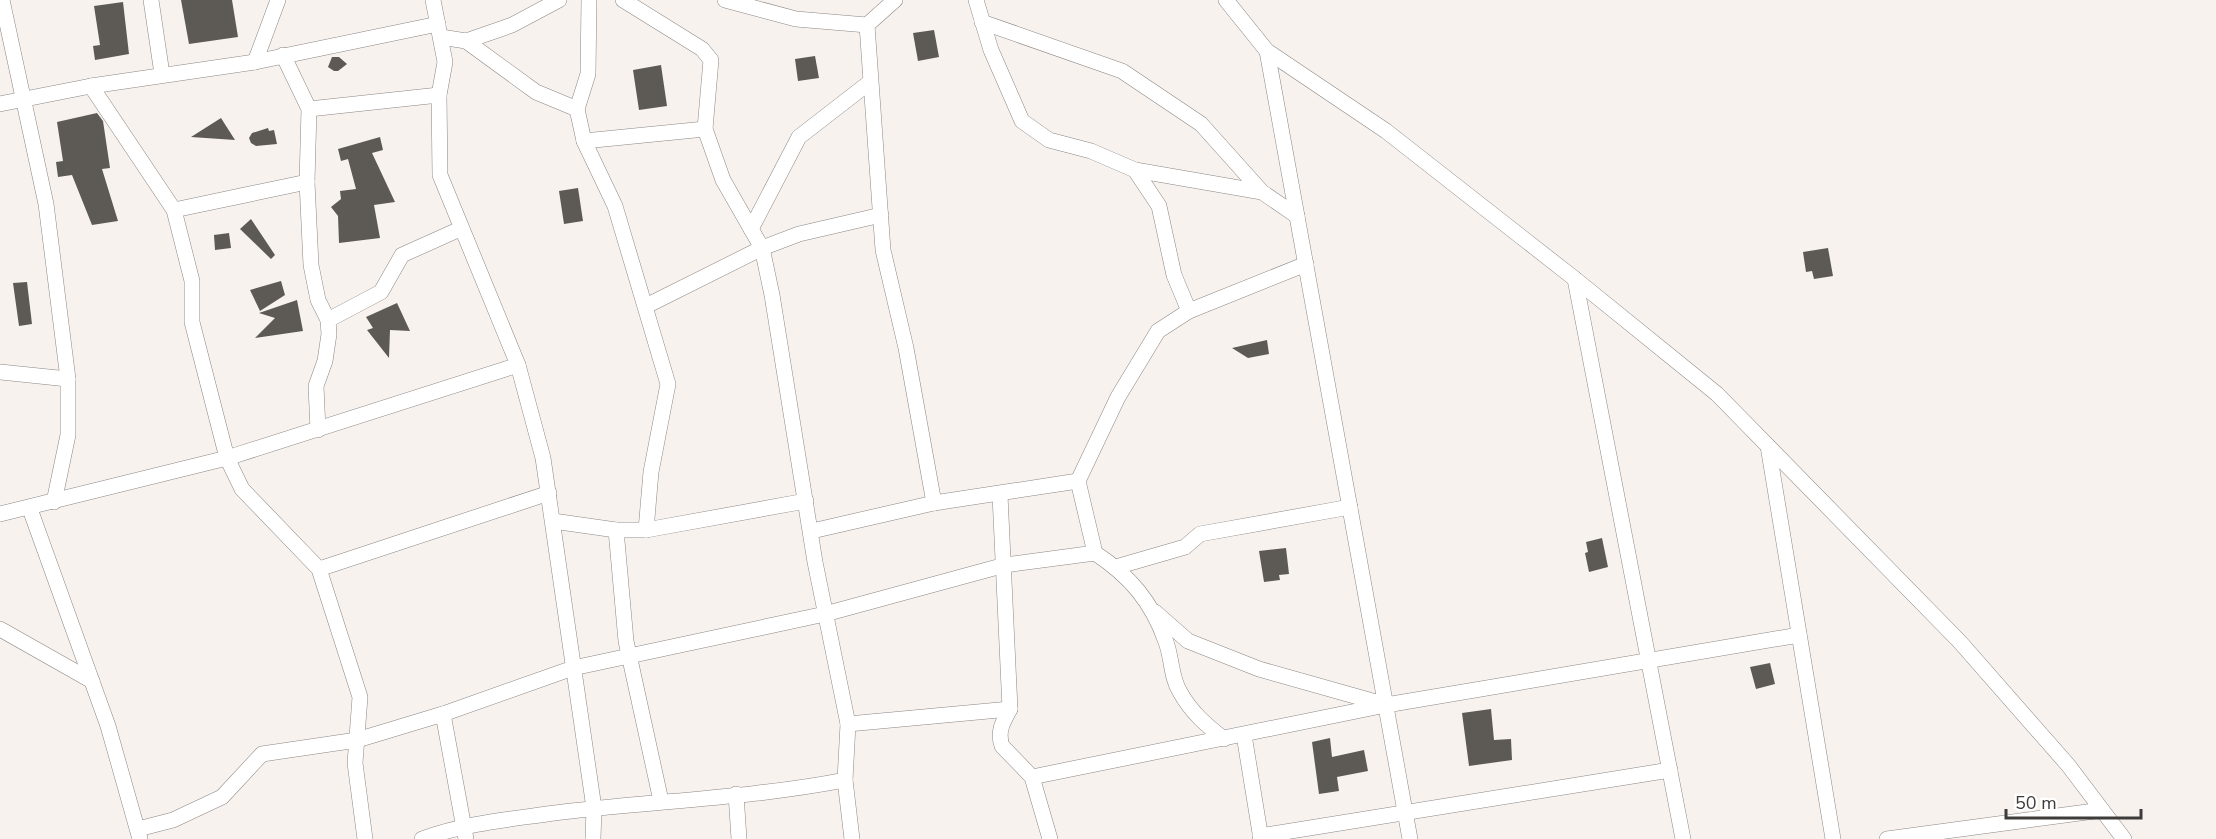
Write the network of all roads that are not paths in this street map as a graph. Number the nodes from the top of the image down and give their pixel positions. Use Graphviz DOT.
graph roads {
  1 [pos="2,0"];
  2 [pos="151,0"];
  3 [pos="278,0"];
  4 [pos="434,0"];
  5 [pos="559,0"];
  6 [pos="589,0"];
  7 [pos="623,0"];
  8 [pos="725,0"];
  9 [pos="896,0"];
  10 [pos="976,0"];
  11 [pos="1226,0"];
  12 [pos="982,22"];
  13 [pos="867,25"];
  14 [pos="440,30"];
  15 [pos="466,41"];
  16 [pos="1267,51"];
  17 [pos="283,56"];
  18 [pos="255,62"];
  19 [pos="162,74"];
  20 [pos="870,82"];
  21 [pos="90,86"];
  22 [pos="439,95"];
  23 [pos="22,100"];
  24 [pos="0,104"];
  25 [pos="309,109"];
  26 [pos="577,109"];
  27 [pos="705,129"];
  28 [pos="584,141"];
  29 [pos="1135,170"];
  30 [pos="307,182"];
  31 [pos="1262,192"];
  32 [pos="174,210"];
  33 [pos="880,214"];
  34 [pos="1297,216"];
  35 [pos="460,229"];
  36 [pos="751,229"];
  37 [pos="762,248"];
  38 [pos="1306,264"];
  39 [pos="1575,279"];
  40 [pos="646,306"];
  41 [pos="1189,311"];
  42 [pos="328,320"];
  43 [pos="518,365"];
  44 [pos="0,372"];
  45 [pos="68,379"];
  46 [pos="318,430"];
  47 [pos="1768,446"];
  48 [pos="227,458"];
  49 [pos="1078,481"];
  50 [pos="549,493"];
  51 [pos="1000,495"];
  52 [pos="806,501"];
  53 [pos="54,502"];
  54 [pos="934,503"];
  55 [pos="1350,507"];
  56 [pos="30,509"];
  57 [pos="0,514"];
  58 [pos="553,521"];
  59 [pos="616,530"];
  60 [pos="646,530"];
  61 [pos="812,531"];
  62 [pos="1095,553"];
  63 [pos="1005,565"];
  64 [pos="1116,567"];
  65 [pos="319,569"];
  66 [pos="1149,606"];
  67 [pos="825,614"];
  68 [pos="0,629"];
  69 [pos="1799,635"];
  70 [pos="628,655"];
  71 [pos="1649,660"];
  72 [pos="573,668"];
  73 [pos="93,681"];
  74 [pos="1386,705"];
  75 [pos="1010,709"];
  76 [pos="443,714"];
  77 [pos="848,724"];
  78 [pos="1244,735"];
  79 [pos="1224,739"];
  80 [pos="357,740"];
  81 [pos="1670,770"];
  82 [pos="1032,777"];
  83 [pos="846,780"];
  84 [pos="736,794"];
  85 [pos="661,801"];
  86 [pos="594,808"];
  87 [pos="2102,810"];
  88 [pos="1405,812"];
  89 [pos="465,832"];
  90 [pos="139,834"];
  91 [pos="1261,838"];
  92 [pos="365,839"];
  93 [pos="422,839"];
  94 [pos="593,839"];
  95 [pos="739,839"];
  96 [pos="852,839"];
  97 [pos="1050,839"];
  98 [pos="1410,839"];
  99 [pos="1683,839"];
  100 [pos="1833,839"];
  101 [pos="1887,839"];
  102 [pos="2124,839"];
  1 -- 23 [label="street"];
  2 -- 19 [label="street"];
  3 -- 18 [label="street"];
  4 -- 14 [label="street"];
  5 -- 15 [label="street"];
  6 -- 26 [label="street"];
  7 -- 27 [label="street"];
  8 -- 13 [label="street"];
  9 -- 13 [label="street"];
  10 -- 12 [label="street"];
  11 -- 16 [label="street"];
  12 -- 29 [label="street"];
  12 -- 31 [label="street"];
  13 -- 20 [label="street"];
  14 -- 15 [label="street"];
  14 -- 17 [label="street"];
  14 -- 22 [label="street"];
  15 -- 26 [label="street"];
  16 -- 34 [label="street"];
  16 -- 39 [label="street"];
  17 -- 18 [label="street"];
  17 -- 25 [label="street"];
  18 -- 19 [label="street"];
  19 -- 21 [label="street"];
  20 -- 33 [label="street"];
  20 -- 36 [label="street"];
  21 -- 23 [label="street"];
  21 -- 32 [label="street"];
  22 -- 25 [label="street"];
  22 -- 35 [label="street"];
  23 -- 24 [label="street"];
  23 -- 45 [label="street"];
  25 -- 30 [label="street"];
  26 -- 28 [label="street"];
  27 -- 28 [label="street"];
  27 -- 36 [label="street"];
  28 -- 40 [label="street"];
  29 -- 31 [label="street"];
  29 -- 41 [label="street"];
  30 -- 32 [label="street"];
  30 -- 42 [label="street"];
  31 -- 34 [label="street"];
  32 -- 48 [label="street"];
  33 -- 37 [label="street"];
  33 -- 54 [label="street"];
  34 -- 38 [label="street"];
  35 -- 42 [label="street"];
  35 -- 43 [label="street"];
  36 -- 37 [label="street"];
  37 -- 40 [label="street"];
  37 -- 52 [label="street"];
  38 -- 41 [label="street"];
  38 -- 55 [label="street"];
  39 -- 47 [label="street"];
  39 -- 71 [label="street"];
  40 -- 60 [label="street"];
  41 -- 49 [label="street"];
  42 -- 46 [label="street"];
  43 -- 46 [label="street"];
  43 -- 50 [label="street"];
  44 -- 45 [label="street"];
  45 -- 53 [label="street"];
  46 -- 48 [label="street"];
  47 -- 69 [label="street"];
  47 -- 87 [label="street"];
  48 -- 53 [label="street"];
  48 -- 65 [label="street"];
  49 -- 51 [label="street"];
  49 -- 62 [label="street"];
  50 -- 58 [label="street"];
  50 -- 65 [label="street"];
  51 -- 54 [label="street"];
  51 -- 63 [label="street"];
  52 -- 60 [label="street"];
  52 -- 61 [label="street"];
  53 -- 56 [label="street"];
  54 -- 61 [label="street"];
  55 -- 64 [label="street"];
  55 -- 74 [label="street"];
  56 -- 57 [label="street"];
  56 -- 73 [label="street"];
  58 -- 59 [label="street"];
  58 -- 72 [label="street"];
  59 -- 60 [label="street"];
  59 -- 70 [label="street"];
  61 -- 67 [label="street"];
  62 -- 63 [label="street"];
  62 -- 64 [label="street"];
  63 -- 67 [label="street"];
  63 -- 75 [label="street"];
  64 -- 66 [label="street"];
  65 -- 80 [label="street"];
  66 -- 74 [label="street"];
  66 -- 79 [label="street"];
  67 -- 70 [label="street"];
  67 -- 77 [label="street"];
  68 -- 73 [label="street"];
  69 -- 71 [label="street"];
  69 -- 100 [label="street"];
  70 -- 72 [label="street"];
  70 -- 85 [label="street"];
  71 -- 74 [label="street"];
  71 -- 81 [label="street"];
  72 -- 76 [label="street"];
  72 -- 86 [label="street"];
  73 -- 90 [label="street"];
  74 -- 78 [label="street"];
  74 -- 88 [label="street"];
  75 -- 77 [label="street"];
  75 -- 82 [label="street"];
  76 -- 80 [label="street"];
  76 -- 89 [label="street"];
  77 -- 83 [label="street"];
  78 -- 79 [label="street"];
  78 -- 91 [label="street"];
  79 -- 82 [label="street"];
  80 -- 90 [label="street"];
  80 -- 92 [label="street"];
  81 -- 88 [label="street"];
  81 -- 99 [label="street"];
  82 -- 97 [label="street"];
  83 -- 84 [label="street"];
  83 -- 96 [label="street"];
  84 -- 85 [label="street"];
  84 -- 95 [label="street"];
  85 -- 86 [label="street"];
  86 -- 89 [label="street"];
  86 -- 94 [label="street"];
  87 -- 101 [label="street"];
  87 -- 102 [label="street"];
  88 -- 91 [label="street"];
  88 -- 98 [label="street"];
  89 -- 93 [label="street"];
}
